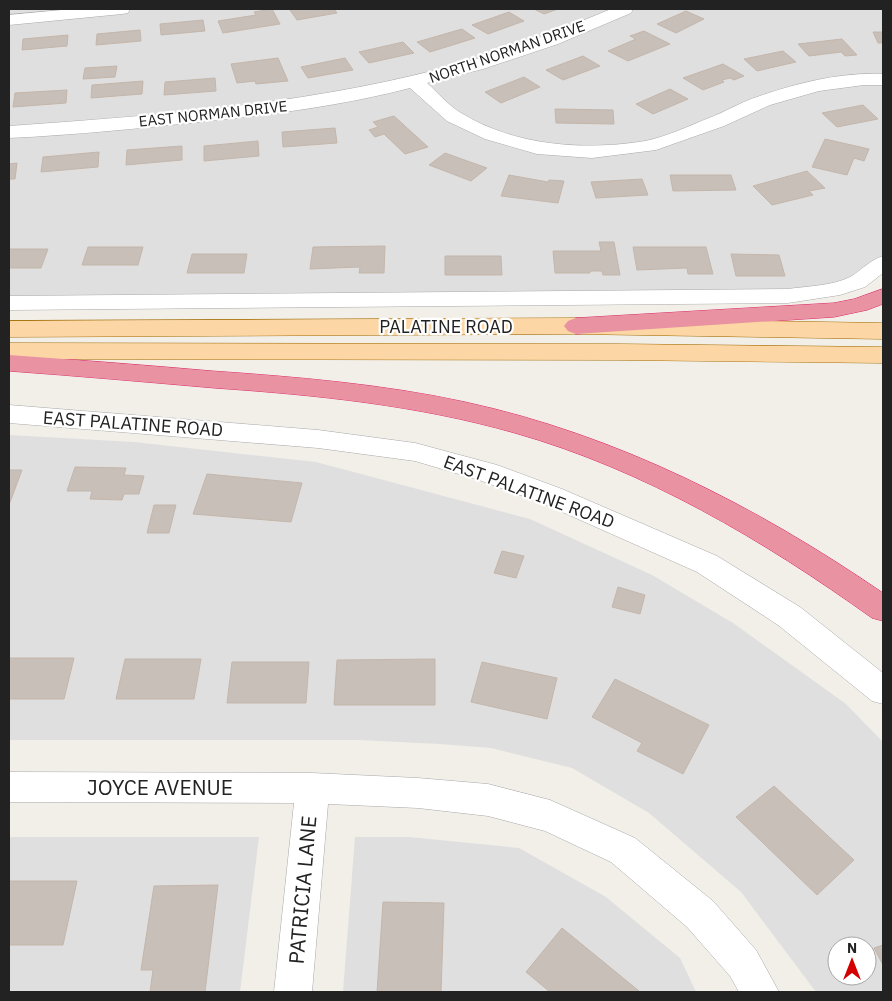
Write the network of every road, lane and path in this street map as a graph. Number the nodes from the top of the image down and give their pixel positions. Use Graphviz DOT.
graph roads {
  1 [pos="122,9"];
  2 [pos="625,9"];
  3 [pos="9,20"];
  4 [pos="883,80"];
  5 [pos="416,83"];
  6 [pos="717,122"];
  7 [pos="9,132"];
  8 [pos="738,134"];
  9 [pos="883,263"];
  10 [pos="883,296"];
  11 [pos="9,303"];
  12 [pos="576,326"];
  13 [pos="9,329"];
  14 [pos="883,330"];
  15 [pos="9,351"];
  16 [pos="883,355"];
  17 [pos="9,363"];
  18 [pos="9,414"];
  19 [pos="883,610"];
  20 [pos="883,691"];
  21 [pos="9,788"];
  22 [pos="312,788"];
  23 [pos="293,992"];
  24 [pos="760,992"];
  1 -- 3 [label="street"];
  2 -- 5 [label="street, NORTH NORMAN DRIVE"];
  4 -- 6 [label="street"];
  5 -- 6 [label="street"];
  5 -- 7 [label="street, EAST NORMAN DRIVE"];
  6 -- 8 [label="street"];
  9 -- 11 [label="street"];
  10 -- 12 [label="highway"];
  12 -- 13 [label="main road, PALATINE ROAD"];
  12 -- 14 [label="main road, PALATINE ROAD"];
  15 -- 16 [label="main road, PALATINE ROAD"];
  17 -- 19 [label="highway"];
  18 -- 20 [label="street, EAST PALATINE ROAD"];
  21 -- 22 [label="street, JOYCE AVENUE"];
  22 -- 23 [label="street, PATRICIA LANE"];
  22 -- 24 [label="street, JOYCE AVENUE"];
}
